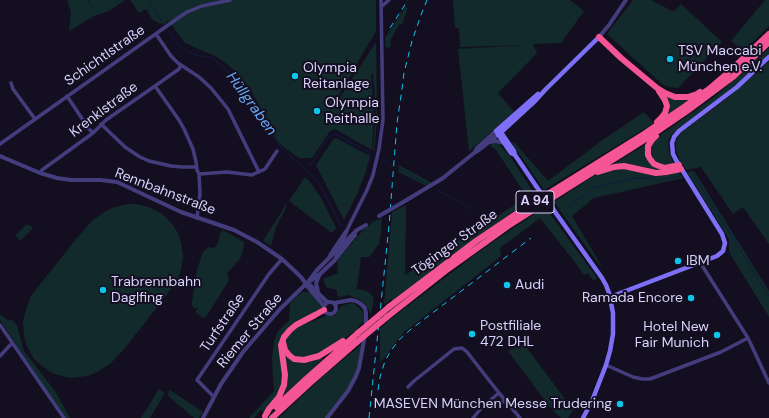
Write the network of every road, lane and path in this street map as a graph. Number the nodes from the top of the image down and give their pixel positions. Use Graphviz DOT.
graph roads {
  1 [pos="230,0"];
  2 [pos="381,0"];
  3 [pos="389,0"];
  4 [pos="626,0"];
  5 [pos="381,7"];
  6 [pos="156,34"];
  7 [pos="769,34"];
  8 [pos="598,39"];
  9 [pos="769,42"];
  10 [pos="769,57"];
  11 [pos="181,66"];
  12 [pos="11,83"];
  13 [pos="155,86"];
  14 [pos="657,88"];
  15 [pos="709,89"];
  16 [pos="67,96"];
  17 [pos="682,115"];
  18 [pos="35,119"];
  19 [pos="101,124"];
  20 [pos="498,132"];
  21 [pos="94,133"];
  22 [pos="644,134"];
  23 [pos="490,142"];
  24 [pos="504,143"];
  25 [pos="0,144"];
  26 [pos="277,151"];
  27 [pos="474,152"];
  28 [pos="515,155"];
  29 [pos="0,156"];
  30 [pos="196,167"];
  31 [pos="680,167"];
  32 [pos="259,172"];
  33 [pos="40,173"];
  34 [pos="199,174"];
  35 [pos="577,182"];
  36 [pos="379,216"];
  37 [pos="197,218"];
  38 [pos="348,228"];
  39 [pos="340,247"];
  40 [pos="282,259"];
  41 [pos="328,259"];
  42 [pos="334,261"];
  43 [pos="701,262"];
  44 [pos="319,275"];
  45 [pos="307,283"];
  46 [pos="299,291"];
  47 [pos="311,292"];
  48 [pos="318,292"];
  49 [pos="610,297"];
  50 [pos="335,305"];
  51 [pos="325,308"];
  52 [pos="0,325"];
  53 [pos="358,333"];
  54 [pos="284,337"];
  55 [pos="748,338"];
  56 [pos="12,343"];
  57 [pos="0,356"];
  58 [pos="606,365"];
  59 [pos="769,383"];
  60 [pos="408,387"];
  61 [pos="498,393"];
  62 [pos="214,397"];
  63 [pos="288,402"];
  64 [pos="488,402"];
  65 [pos="506,402"];
  66 [pos="64,418"];
  67 [pos="203,418"];
  68 [pos="267,418"];
  69 [pos="276,418"];
  70 [pos="327,418"];
  71 [pos="473,418"];
  72 [pos="520,418"];
  73 [pos="583,418"];
  1 -- 6 [label="street, Schichtlstraße"];
  2 -- 5 [label="street"];
  3 -- 5 [label="street"];
  4 -- 8 [label="street"];
  5 -- 38 [label="street"];
  6 -- 11 [label="street"];
  6 -- 16 [label="street, Schichtlstraße"];
  7 -- 15 [label="highway, Töginger Straße / A 94"];
  8 -- 14 [label="highway"];
  8 -- 20 [label="main road"];
  9 -- 17 [label="highway, Töginger Straße / A 94"];
  10 -- 31 [label="main road"];
  11 -- 13 [label="street, Krenklstraße"];
  11 -- 32 [label="street"];
  12 -- 18 [label="street"];
  13 -- 19 [label="street, Krenklstraße"];
  13 -- 30 [label="street"];
  14 -- 15 [label="highway"];
  14 -- 22 [label="highway"];
  15 -- 22 [label="highway, Töginger Straße / A 94"];
  16 -- 18 [label="street, Schichtlstraße"];
  16 -- 21 [label="street"];
  17 -- 31 [label="highway"];
  17 -- 35 [label="highway, Töginger Straße / A 94"];
  18 -- 25 [label="street, Schichtlstraße"];
  19 -- 21 [label="street, Krenklstraße"];
  19 -- 30 [label="street"];
  20 -- 23 [label="street"];
  20 -- 24 [label="main road"];
  20 -- 27 [label="street"];
  20 -- 28 [label="main road"];
  21 -- 33 [label="street, Krenklstraße"];
  22 -- 53 [label="highway, Töginger Straße / A 94, bridge"];
  23 -- 24 [label="street"];
  23 -- 27 [label="street"];
  24 -- 28 [label="main road"];
  26 -- 32 [label="street"];
  27 -- 36 [label="street, bridge"];
  28 -- 49 [label="main road, bridge"];
  29 -- 33 [label="street, Rennbahnstraße"];
  30 -- 34 [label="street"];
  31 -- 35 [label="highway"];
  31 -- 43 [label="main road"];
  32 -- 34 [label="street"];
  33 -- 37 [label="street, Rennbahnstraße"];
  34 -- 37 [label="street"];
  35 -- 63 [label="highway, Töginger Straße / A 94, bridge"];
  37 -- 40 [label="street, Rennbahnstraße"];
  38 -- 39 [label="street"];
  38 -- 41 [label="street"];
  39 -- 41 [label="street, Riemer Straße"];
  39 -- 42 [label="street"];
  39 -- 42 [label="street, Riemer Straße"];
  40 -- 45 [label="street, Rennbahnstraße"];
  40 -- 62 [label="street, Turfstraße"];
  41 -- 45 [label="street, Riemer Straße"];
  42 -- 44 [label="street, Riemer Straße"];
  43 -- 49 [label="main road"];
  43 -- 55 [label="street"];
  44 -- 45 [label="street, Riemer Straße"];
  44 -- 48 [label="street"];
  45 -- 46 [label="street, Riemer Straße"];
  45 -- 47 [label="street, Rennbahnstraße"];
  45 -- 48 [label="street, Rennbahnstraße"];
  46 -- 47 [label="street"];
  46 -- 62 [label="street, Riemer Straße"];
  47 -- 51 [label="street, Rennbahnstraße"];
  48 -- 51 [label="street, Rennbahnstraße"];
  49 -- 58 [label="main road"];
  50 -- 51 [label="street"];
  50 -- 51 [label="street"];
  50 -- 70 [label="street"];
  51 -- 54 [label="highway"];
  52 -- 56 [label="street"];
  53 -- 54 [label="highway"];
  53 -- 68 [label="highway, Töginger Straße / A 94"];
  54 -- 68 [label="highway"];
  55 -- 58 [label="street"];
  55 -- 59 [label="street"];
  56 -- 57 [label="street"];
  56 -- 66 [label="street"];
  58 -- 73 [label="main road"];
  60 -- 61 [label="street"];
  61 -- 64 [label="street"];
  61 -- 65 [label="street"];
  62 -- 67 [label="street, Riemer Straße"];
  63 -- 68 [label="highway, Töginger Straße / A 94"];
  63 -- 69 [label="highway"];
  64 -- 65 [label="street"];
  64 -- 71 [label="street"];
  65 -- 72 [label="street"];
}
